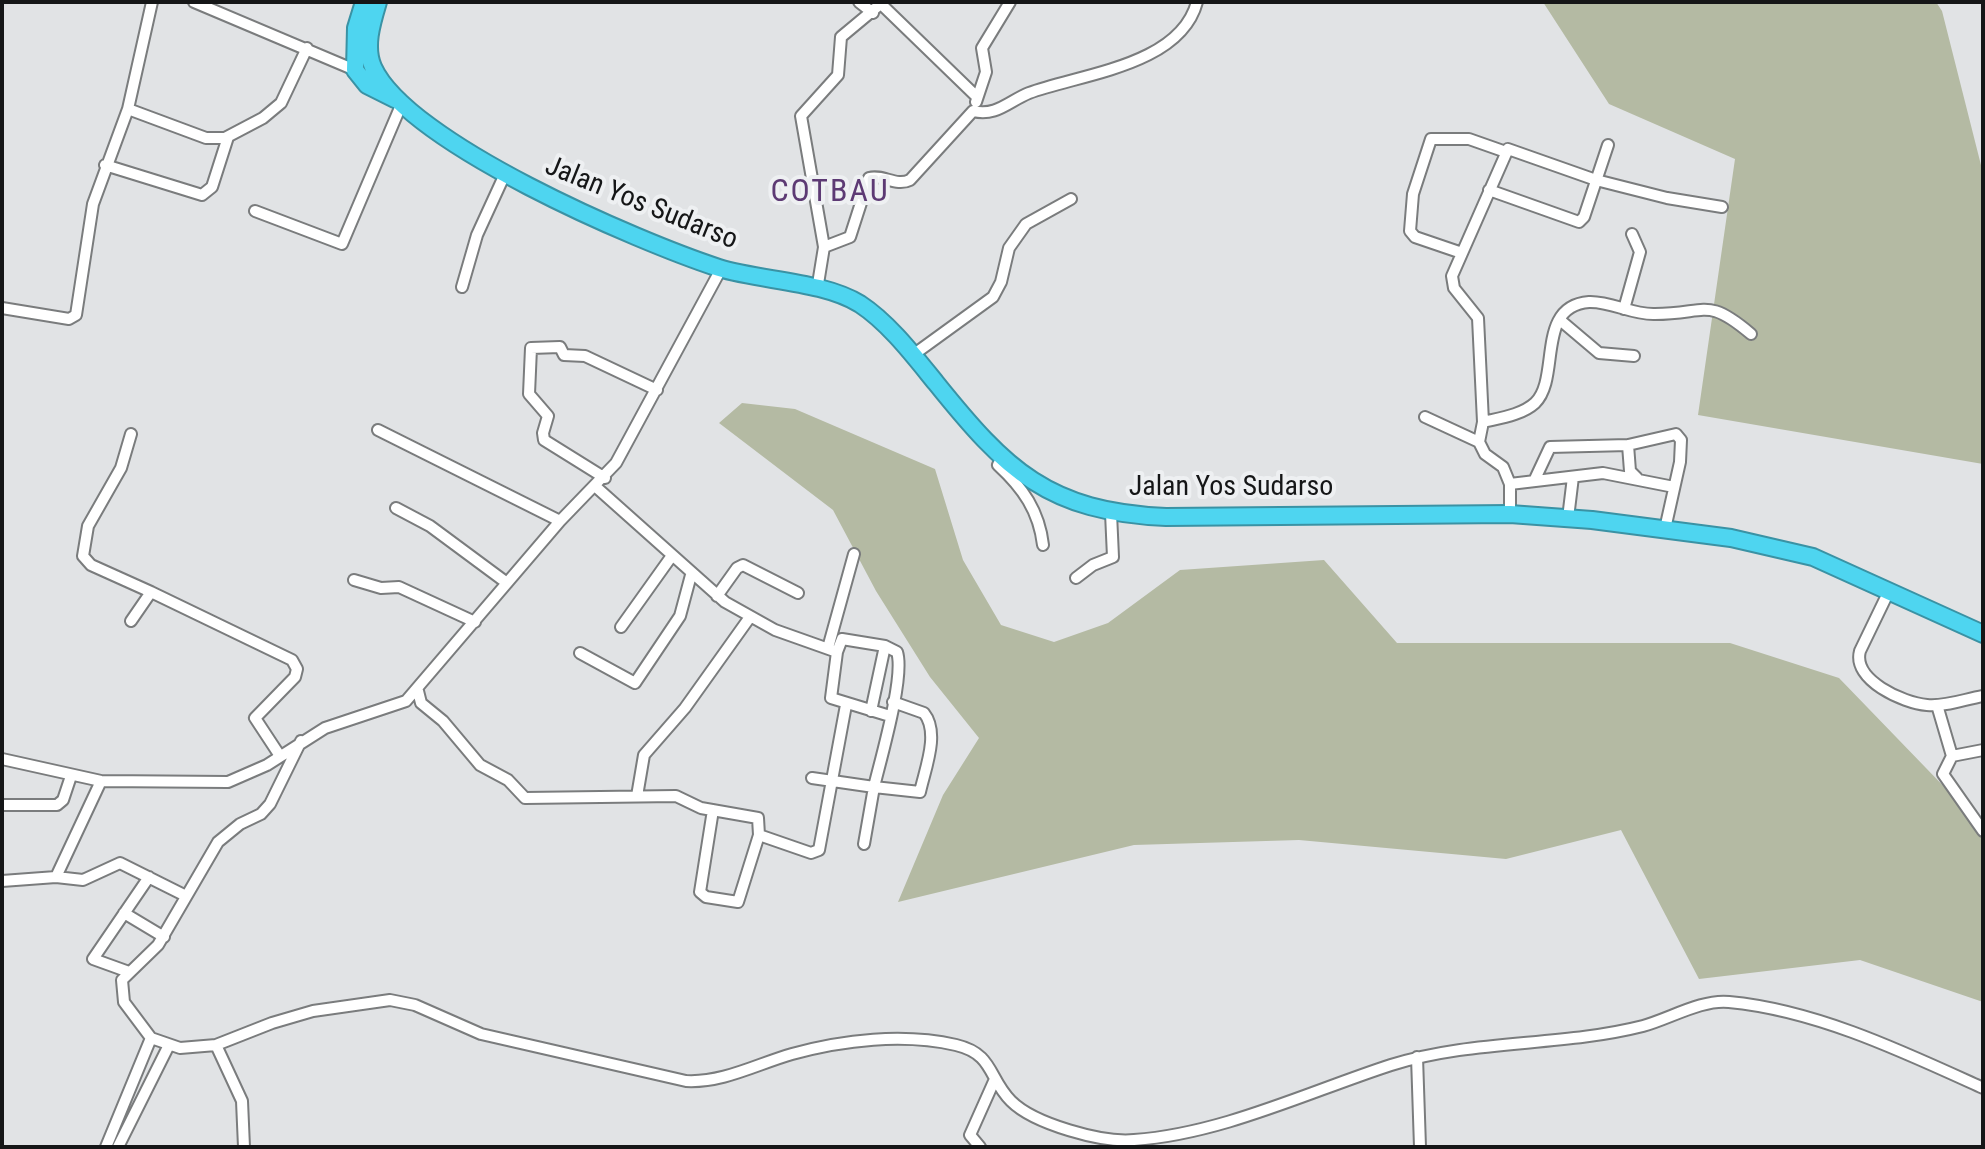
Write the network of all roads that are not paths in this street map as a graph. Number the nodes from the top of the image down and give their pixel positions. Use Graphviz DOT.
graph roads {
  1 [pos="152,2"];
  2 [pos="194,2"];
  3 [pos="364,2"];
  4 [pos="378,2"];
  5 [pos="859,2"];
  6 [pos="1010,2"];
  7 [pos="1197,2"];
  8 [pos="879,7"];
  9 [pos="307,48"];
  10 [pos="355,70"];
  11 [pos="977,97"];
  12 [pos="399,101"];
  13 [pos="128,109"];
  14 [pos="973,111"];
  15 [pos="228,137"];
  16 [pos="1608,145"];
  17 [pos="1506,152"];
  18 [pos="105,165"];
  19 [pos="505,174"];
  20 [pos="1596,180"];
  21 [pos="1489,190"];
  22 [pos="1071,199"];
  23 [pos="1722,207"];
  24 [pos="255,211"];
  25 [pos="1632,234"];
  26 [pos="824,247"];
  27 [pos="1459,252"];
  28 [pos="721,269"];
  29 [pos="462,287"];
  30 [pos="817,290"];
  31 [pos="2,308"];
  32 [pos="1624,309"];
  33 [pos="1560,320"];
  34 [pos="1751,334"];
  35 [pos="913,355"];
  36 [pos="1634,356"];
  37 [pos="657,390"];
  38 [pos="1425,417"];
  39 [pos="1483,422"];
  40 [pos="378,430"];
  41 [pos="131,434"];
  42 [pos="1479,442"];
  43 [pos="1628,445"];
  44 [pos="1002,457"];
  45 [pos="1573,477"];
  46 [pos="605,478"];
  47 [pos="1637,478"];
  48 [pos="1535,479"];
  49 [pos="1510,484"];
  50 [pos="596,487"];
  51 [pos="1674,487"];
  52 [pos="396,508"];
  53 [pos="1111,513"];
  54 [pos="1510,514"];
  55 [pos="1568,518"];
  56 [pos="560,521"];
  57 [pos="1665,529"];
  58 [pos="1043,545"];
  59 [pos="854,554"];
  60 [pos="671,557"];
  61 [pos="691,575"];
  62 [pos="1076,578"];
  63 [pos="354,580"];
  64 [pos="507,583"];
  65 [pos="1889,591"];
  66 [pos="151,592"];
  67 [pos="798,593"];
  68 [pos="717,596"];
  69 [pos="750,617"];
  70 [pos="131,621"];
  71 [pos="475,622"];
  72 [pos="621,627"];
  73 [pos="1983,634"];
  74 [pos="885,646"];
  75 [pos="832,650"];
  76 [pos="580,653"];
  77 [pos="418,691"];
  78 [pos="1983,696"];
  79 [pos="893,702"];
  80 [pos="846,705"];
  81 [pos="1937,705"];
  82 [pos="871,711"];
  83 [pos="890,716"];
  84 [pos="301,741"];
  85 [pos="1983,750"];
  86 [pos="280,756"];
  87 [pos="1952,756"];
  88 [pos="2,759"];
  89 [pos="267,765"];
  90 [pos="71,776"];
  91 [pos="812,778"];
  92 [pos="833,780"];
  93 [pos="101,781"];
  94 [pos="284,781"];
  95 [pos="874,787"];
  96 [pos="637,796"];
  97 [pos="2,805"];
  98 [pos="713,810"];
  99 [pos="1983,831"];
  100 [pos="759,835"];
  101 [pos="864,844"];
  102 [pos="56,877"];
  103 [pos="149,877"];
  104 [pos="2,881"];
  105 [pos="186,896"];
  106 [pos="124,913"];
  107 [pos="164,937"];
  108 [pos="129,972"];
  109 [pos="151,1038"];
  110 [pos="169,1045"];
  111 [pos="216,1045"];
  112 [pos="1417,1057"];
  113 [pos="995,1079"];
  114 [pos="1983,1088"];
  115 [pos="106,1147"];
  116 [pos="118,1147"];
  117 [pos="244,1147"];
  118 [pos="980,1147"];
  119 [pos="1420,1147"];
  1 -- 13 [label="street"];
  2 -- 9 [label="street"];
  3 -- 10 [label="highway"];
  4 -- 12 [label="highway, Jalan Yos Sudarso"];
  5 -- 8 [label="street"];
  6 -- 11 [label="street"];
  7 -- 14 [label="street"];
  8 -- 11 [label="street"];
  8 -- 26 [label="street"];
  9 -- 10 [label="street"];
  9 -- 15 [label="street"];
  10 -- 12 [label="highway, Jalan Yos Sudarso"];
  11 -- 14 [label="street"];
  12 -- 19 [label="highway, Jalan Yos Sudarso"];
  12 -- 24 [label="street"];
  13 -- 15 [label="street"];
  13 -- 18 [label="street"];
  14 -- 26 [label="street"];
  15 -- 18 [label="street"];
  16 -- 20 [label="street"];
  17 -- 20 [label="street"];
  17 -- 21 [label="street"];
  17 -- 27 [label="street"];
  18 -- 31 [label="street"];
  19 -- 28 [label="highway, Jalan Yos Sudarso"];
  19 -- 29 [label="street"];
  20 -- 21 [label="street"];
  20 -- 23 [label="street"];
  21 -- 27 [label="street"];
  22 -- 35 [label="street"];
  25 -- 32 [label="street"];
  26 -- 30 [label="street"];
  27 -- 39 [label="street"];
  28 -- 30 [label="highway, Jalan Yos Sudarso"];
  28 -- 37 [label="street"];
  30 -- 35 [label="highway, Jalan Yos Sudarso"];
  32 -- 33 [label="street"];
  32 -- 34 [label="street"];
  33 -- 36 [label="street"];
  33 -- 39 [label="street"];
  35 -- 44 [label="highway, Jalan Yos Sudarso"];
  37 -- 46 [label="street"];
  37 -- 46 [label="street"];
  38 -- 42 [label="street"];
  39 -- 42 [label="street"];
  40 -- 56 [label="street"];
  41 -- 66 [label="street"];
  42 -- 49 [label="street"];
  43 -- 47 [label="street"];
  43 -- 48 [label="street"];
  43 -- 51 [label="street"];
  44 -- 53 [label="highway, Jalan Yos Sudarso"];
  44 -- 58 [label="street"];
  45 -- 47 [label="street"];
  45 -- 48 [label="street"];
  45 -- 55 [label="street"];
  46 -- 50 [label="street"];
  47 -- 51 [label="street"];
  48 -- 49 [label="street"];
  49 -- 54 [label="street"];
  50 -- 56 [label="street"];
  50 -- 60 [label="street"];
  51 -- 57 [label="street"];
  52 -- 64 [label="street"];
  53 -- 54 [label="highway, Jalan Yos Sudarso"];
  53 -- 62 [label="street"];
  54 -- 55 [label="highway, Jalan Yos Sudarso"];
  55 -- 57 [label="highway, Jalan Yos Sudarso"];
  56 -- 64 [label="street"];
  57 -- 65 [label="highway, Jalan Yos Sudarso"];
  59 -- 75 [label="street"];
  60 -- 61 [label="street"];
  60 -- 72 [label="street"];
  61 -- 68 [label="street"];
  61 -- 76 [label="street"];
  63 -- 71 [label="street"];
  64 -- 71 [label="street"];
  65 -- 73 [label="highway, Jalan Yos Sudarso"];
  65 -- 81 [label="street"];
  66 -- 70 [label="street"];
  66 -- 86 [label="street"];
  67 -- 68 [label="street"];
  68 -- 69 [label="street"];
  69 -- 75 [label="street"];
  69 -- 96 [label="street"];
  71 -- 77 [label="street"];
  74 -- 75 [label="street"];
  74 -- 79 [label="street"];
  74 -- 82 [label="street"];
  75 -- 80 [label="street"];
  77 -- 84 [label="street"];
  77 -- 96 [label="street"];
  78 -- 81 [label="street"];
  79 -- 83 [label="street"];
  79 -- 95 [label="street"];
  80 -- 82 [label="street"];
  80 -- 92 [label="street"];
  81 -- 87 [label="street"];
  82 -- 83 [label="street"];
  83 -- 95 [label="street"];
  84 -- 86 [label="street"];
  84 -- 94 [label="street"];
  85 -- 87 [label="street"];
  86 -- 89 [label="street"];
  87 -- 99 [label="street"];
  88 -- 90 [label="street"];
  89 -- 93 [label="street"];
  89 -- 94 [label="street"];
  90 -- 93 [label="street"];
  90 -- 97 [label="street"];
  91 -- 92 [label="street"];
  92 -- 95 [label="street"];
  92 -- 100 [label="street"];
  93 -- 102 [label="street"];
  94 -- 105 [label="street"];
  95 -- 101 [label="street"];
  96 -- 98 [label="street"];
  98 -- 100 [label="street"];
  98 -- 100 [label="street"];
  102 -- 103 [label="street"];
  102 -- 104 [label="street"];
  103 -- 105 [label="street"];
  103 -- 106 [label="street"];
  105 -- 107 [label="street"];
  106 -- 107 [label="street"];
  106 -- 108 [label="street"];
  107 -- 108 [label="street"];
  108 -- 109 [label="street"];
  109 -- 110 [label="street"];
  109 -- 115 [label="street"];
  110 -- 111 [label="street"];
  110 -- 116 [label="street"];
  111 -- 113 [label="street"];
  111 -- 117 [label="street"];
  112 -- 113 [label="street"];
  112 -- 114 [label="street"];
  112 -- 119 [label="street"];
  113 -- 118 [label="street"];
}
